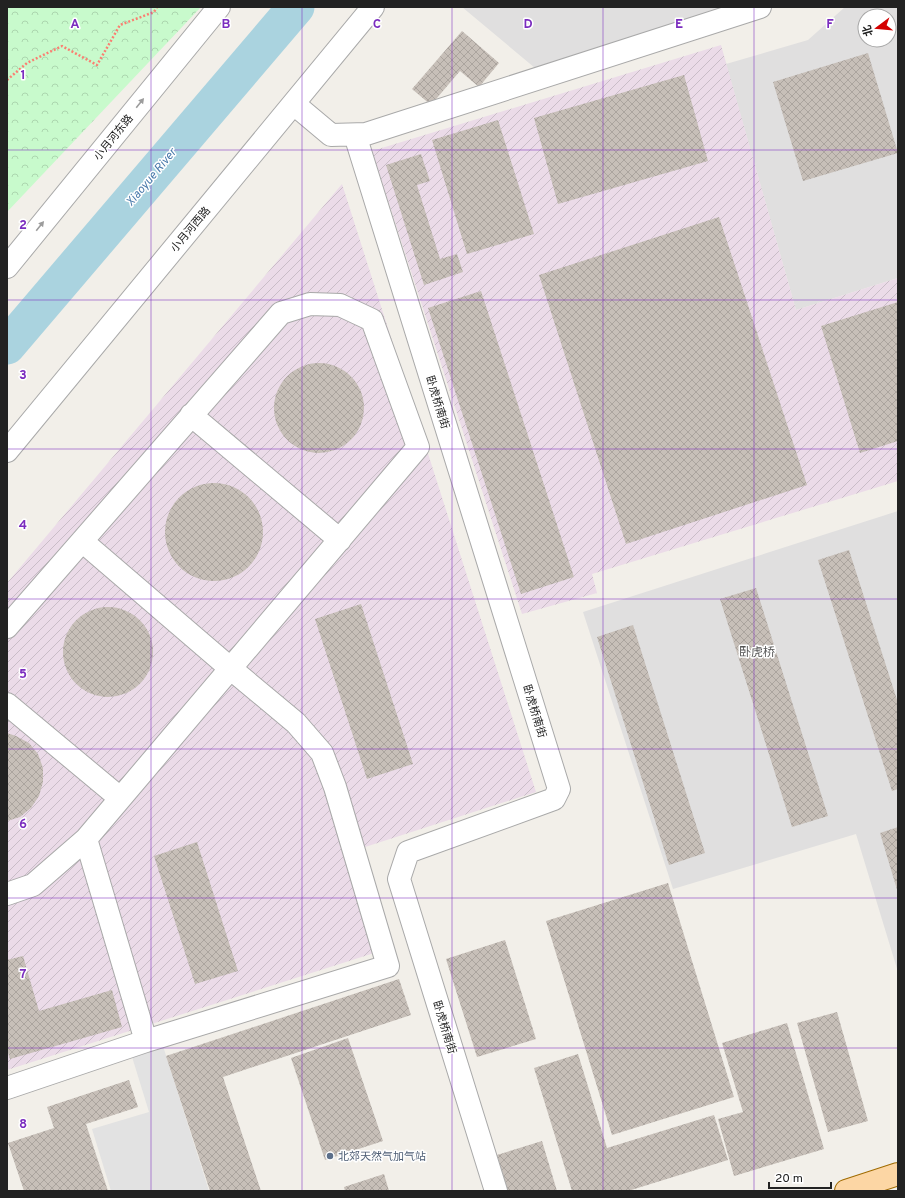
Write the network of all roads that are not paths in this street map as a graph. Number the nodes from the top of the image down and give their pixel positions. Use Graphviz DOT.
graph roads {
  1 [pos="219,7"];
  2 [pos="373,7"];
  3 [pos="760,7"];
  4 [pos="294,104"];
  5 [pos="355,135"];
  6 [pos="7,267"];
  7 [pos="191,415"];
  8 [pos="7,450"];
  9 [pos="82,540"];
  10 [pos="340,540"];
  11 [pos="7,627"];
  12 [pos="230,668"];
  13 [pos="7,704"];
  14 [pos="120,798"];
  15 [pos="86,839"];
  16 [pos="7,894"];
  17 [pos="146,1041"];
  18 [pos="7,1088"];
  19 [pos="898,1174"];
  20 [pos="496,1191"];
  21 [pos="846,1191"];
  6 -- 1 [label="street, 小月河东路, one-way"];
  2 -- 4 [label="street, 小月河西路"];
  3 -- 5 [label="street"];
  4 -- 5 [label="street"];
  4 -- 8 [label="street, 小月河西路"];
  5 -- 20 [label="street, 卧虎桥南街"];
  7 -- 9 [label="street"];
  7 -- 10 [label="street"];
  7 -- 10 [label="street"];
  9 -- 11 [label="street"];
  9 -- 12 [label="street"];
  10 -- 12 [label="street"];
  12 -- 14 [label="street"];
  12 -- 17 [label="street"];
  13 -- 14 [label="street"];
  14 -- 15 [label="street"];
  15 -- 16 [label="street"];
  15 -- 17 [label="street"];
  17 -- 18 [label="street"];
  19 -- 21 [label="main road"];
}
